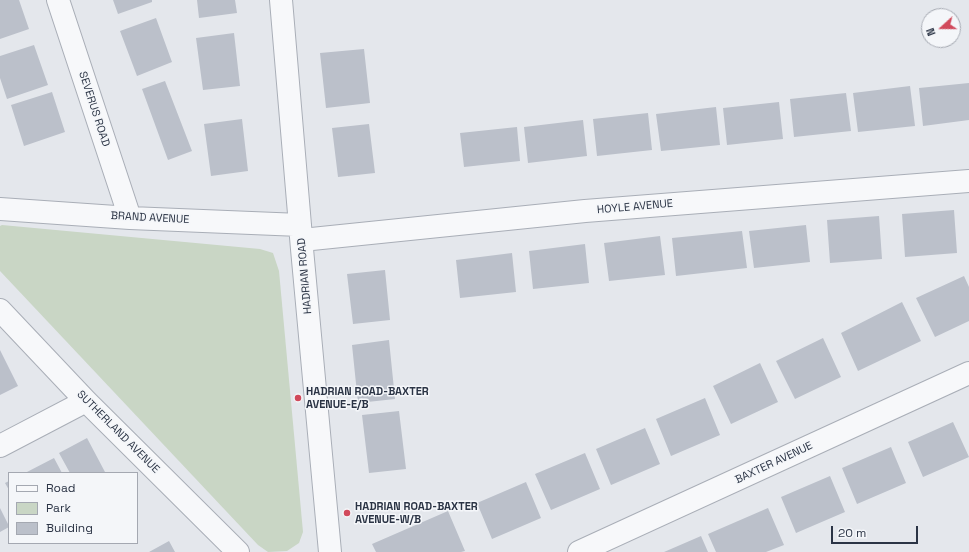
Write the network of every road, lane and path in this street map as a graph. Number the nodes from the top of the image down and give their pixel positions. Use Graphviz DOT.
graph roads {
  1 [pos="58,0"];
  2 [pos="281,0"];
  3 [pos="969,181"];
  4 [pos="0,209"];
  5 [pos="130,218"];
  6 [pos="301,233"];
  7 [pos="0,310"];
  8 [pos="969,374"];
  9 [pos="86,401"];
  10 [pos="0,446"];
  11 [pos="238,552"];
  12 [pos="330,552"];
  13 [pos="579,552"];
  1 -- 5 [label="street, SEVERUS ROAD"];
  2 -- 6 [label="street, HADRIAN ROAD"];
  3 -- 6 [label="street, HOYLE AVENUE"];
  4 -- 5 [label="street, BRAND AVENUE"];
  5 -- 6 [label="street, BRAND AVENUE"];
  6 -- 12 [label="street, HADRIAN ROAD"];
  7 -- 9 [label="street, SUTHERLAND AVENUE"];
  8 -- 13 [label="street, BAXTER AVENUE"];
  9 -- 10 [label="street"];
  9 -- 11 [label="street, SUTHERLAND AVENUE"];
}
